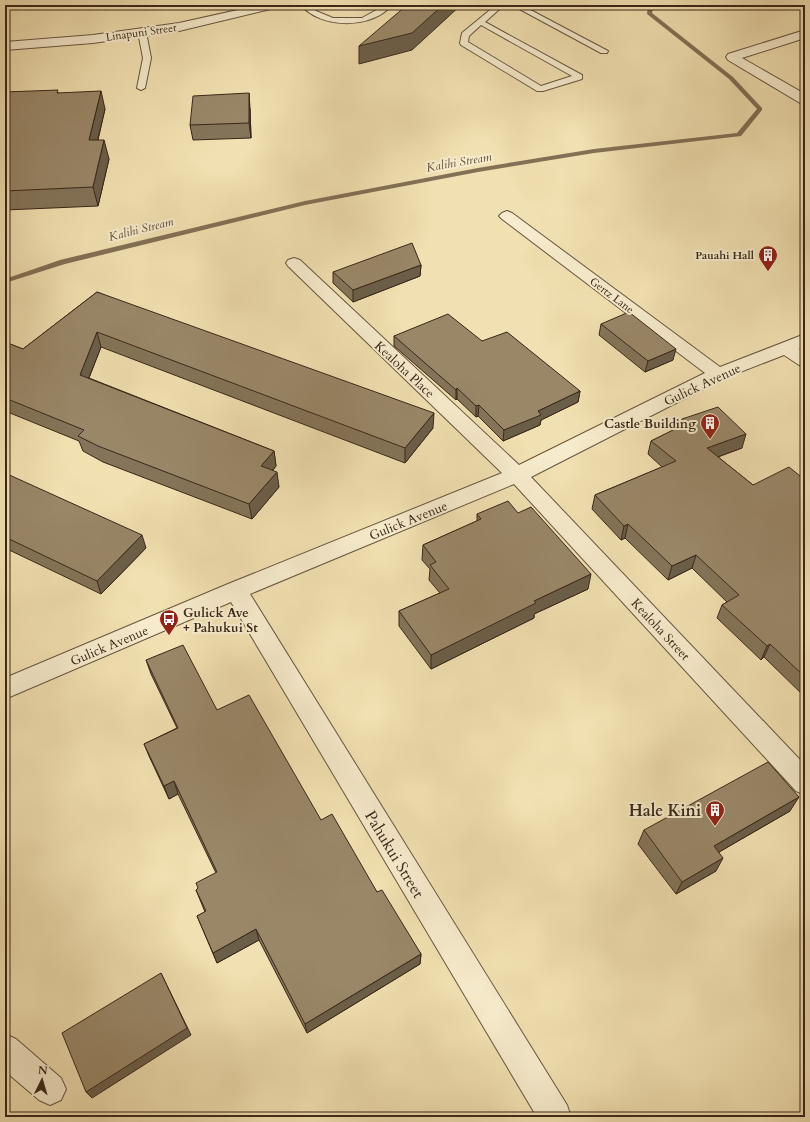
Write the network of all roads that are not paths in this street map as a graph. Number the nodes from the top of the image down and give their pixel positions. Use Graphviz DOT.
graph roads {
  1 [pos="275,5"];
  2 [pos="305,5"];
  3 [pos="381,5"];
  4 [pos="500,5"];
  5 [pos="516,5"];
  6 [pos="480,22"];
  7 [pos="142,32"];
  8 [pos="805,34"];
  9 [pos="5,46"];
  10 [pos="604,51"];
  11 [pos="141,88"];
  12 [pos="805,100"];
  13 [pos="507,216"];
  14 [pos="294,263"];
  15 [pos="805,339"];
  16 [pos="786,348"];
  17 [pos="805,360"];
  18 [pos="718,374"];
  19 [pos="517,474"];
  20 [pos="236,590"];
  21 [pos="5,689"];
  22 [pos="805,783"];
  23 [pos="5,1050"];
  24 [pos="50,1090"];
  25 [pos="554,1117"];
  1 -- 7 [label="street, Linapuni Street"];
  2 -- 3 [label="lane"];
  4 -- 6 [label="lane"];
  5 -- 10 [label="lane"];
  6 -- 6 [label="lane"];
  7 -- 9 [label="street, Linapuni Street"];
  7 -- 11 [label="lane"];
  8 -- 12 [label="street"];
  13 -- 18 [label="street, Gertz Lane"];
  14 -- 19 [label="street, Kealoha Place"];
  15 -- 16 [label="street, Gulick Avenue"];
  16 -- 17 [label="street"];
  16 -- 18 [label="street, Gulick Avenue"];
  18 -- 19 [label="street, Gulick Avenue"];
  19 -- 20 [label="street, Gulick Avenue"];
  19 -- 22 [label="street, Kealoha Street"];
  20 -- 21 [label="street, Gulick Avenue"];
  20 -- 25 [label="street, Pahukui Street"];
  23 -- 24 [label="street"];
}
